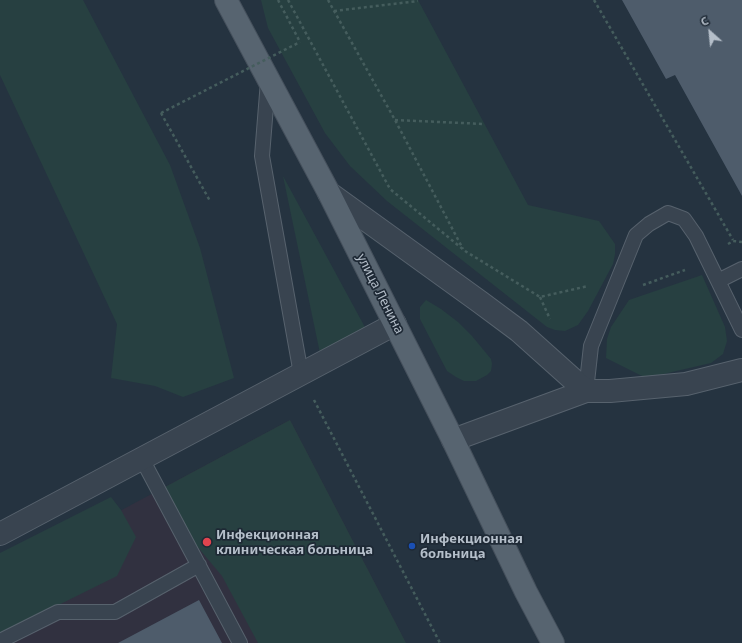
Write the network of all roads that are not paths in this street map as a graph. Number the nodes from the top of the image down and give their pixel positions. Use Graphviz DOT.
graph roads {
  1 [pos="226,0"];
  2 [pos="268,79"];
  3 [pos="329,193"];
  4 [pos="742,269"];
  5 [pos="718,281"];
  6 [pos="395,324"];
  7 [pos="742,330"];
  8 [pos="742,370"];
  9 [pos="301,374"];
  10 [pos="586,391"];
  11 [pos="453,440"];
  12 [pos="142,458"];
  13 [pos="0,534"];
  14 [pos="199,565"];
  15 [pos="0,641"];
  16 [pos="240,643"];
  17 [pos="553,643"];
  1 -- 2 [label="main road, улица Ленина"];
  2 -- 3 [label="main road, улица Ленина"];
  2 -- 9 [label="lane"];
  3 -- 6 [label="main road, улица Ленина"];
  3 -- 10 [label="street"];
  4 -- 5 [label="lane"];
  5 -- 7 [label="lane"];
  5 -- 10 [label="lane"];
  6 -- 9 [label="street"];
  6 -- 11 [label="main road, улица Ленина"];
  8 -- 10 [label="street"];
  9 -- 12 [label="street"];
  10 -- 11 [label="street"];
  11 -- 17 [label="main road, улица Ленина"];
  12 -- 13 [label="street"];
  12 -- 14 [label="lane"];
  14 -- 15 [label="lane"];
  14 -- 16 [label="lane"];
}
